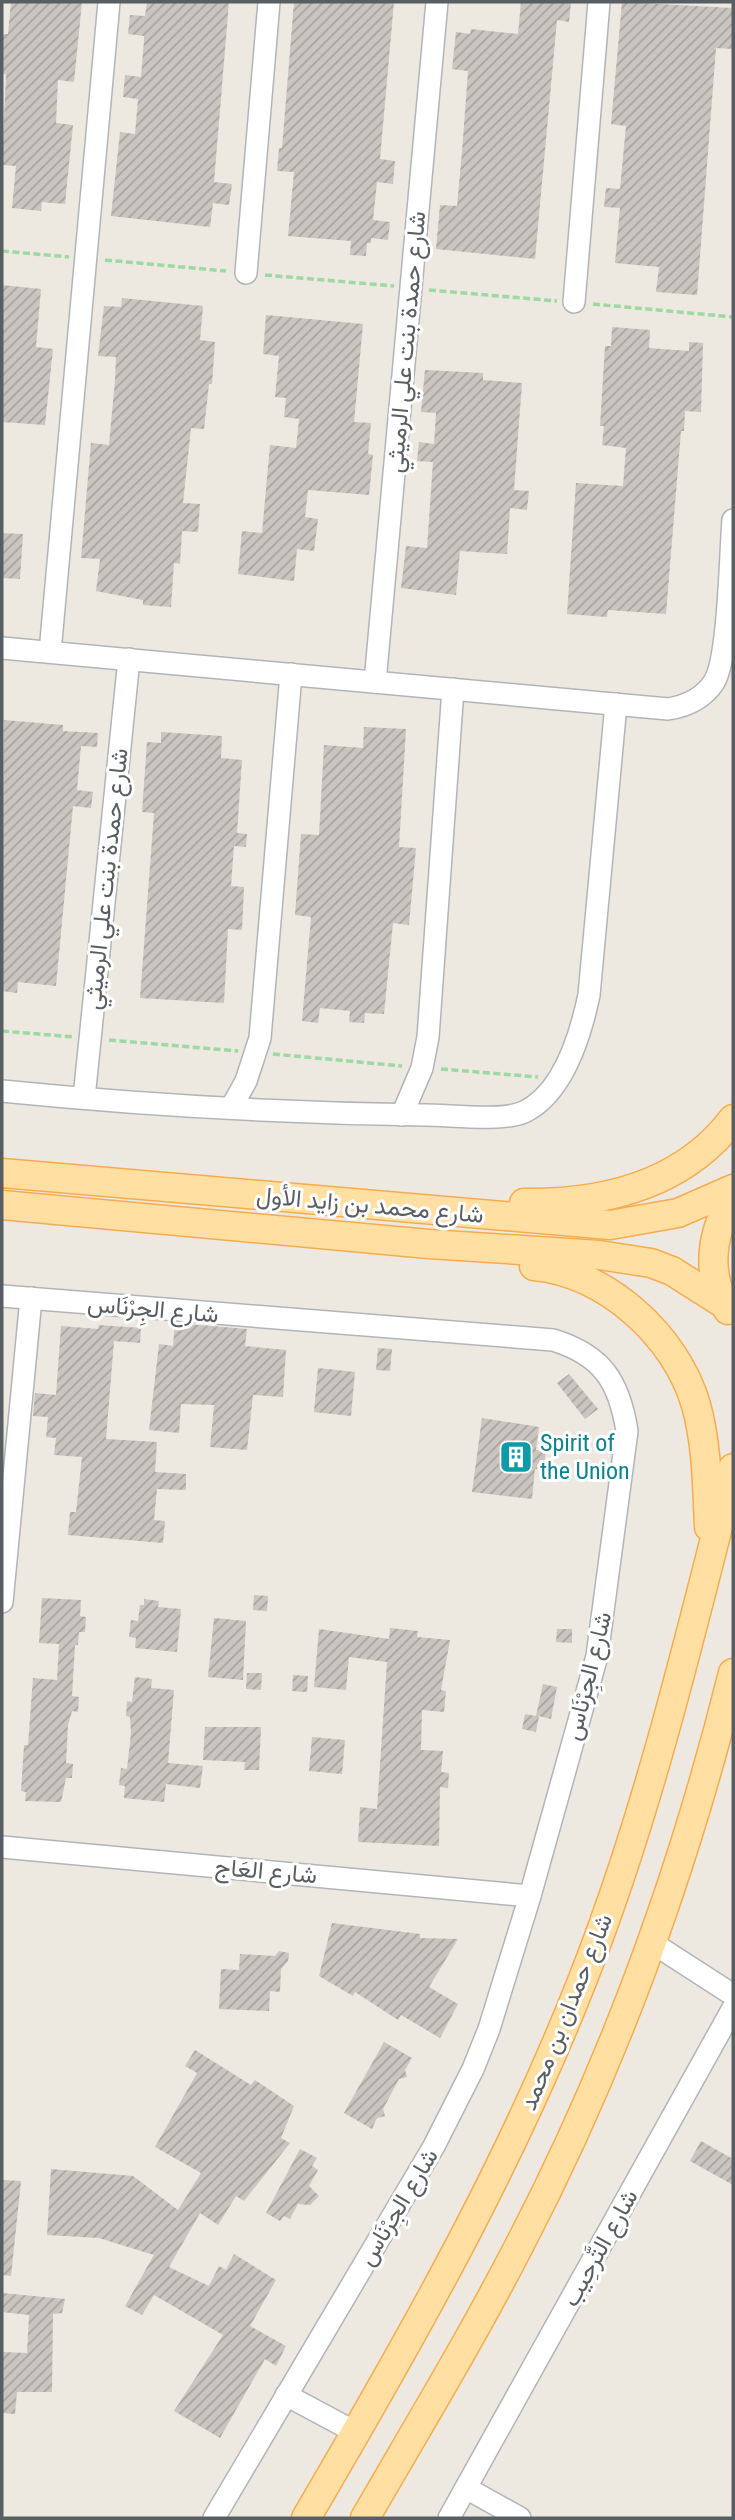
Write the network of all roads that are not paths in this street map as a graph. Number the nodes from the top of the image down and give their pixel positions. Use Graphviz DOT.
graph roads {
  1 [pos="108,2"];
  2 [pos="270,2"];
  3 [pos="437,2"];
  4 [pos="599,2"];
  5 [pos="246,273"];
  6 [pos="574,302"];
  7 [pos="733,520"];
  8 [pos="2,648"];
  9 [pos="50,652"];
  10 [pos="129,659"];
  11 [pos="291,674"];
  12 [pos="376,682"];
  13 [pos="453,689"];
  14 [pos="616,704"];
  15 [pos="2,1091"];
  16 [pos="84,1098"];
  17 [pos="231,1108"];
  18 [pos="402,1115"];
  19 [pos="733,1119"];
  20 [pos="2,1173"];
  21 [pos="733,1189"];
  22 [pos="733,1198"];
  23 [pos="2,1205"];
  24 [pos="434,1211"];
  25 [pos="429,1244"];
  26 [pos="2,1296"];
  27 [pos="31,1298"];
  28 [pos="730,1316"];
  29 [pos="733,1468"];
  30 [pos="711,1556"];
  31 [pos="2,1602"];
  32 [pos="733,1673"];
  33 [pos="729,1698"];
  34 [pos="2,1847"];
  35 [pos="530,1896"];
  36 [pos="651,1942"];
  37 [pos="733,1996"];
  38 [pos="733,2008"];
  39 [pos="286,2395"];
  40 [pos="356,2433"];
  41 [pos="466,2488"];
  42 [pos="214,2518"];
  43 [pos="306,2518"];
  44 [pos="365,2518"];
  45 [pos="449,2518"];
  46 [pos="520,2518"];
  1 -- 9 [label="street"];
  2 -- 5 [label="street"];
  3 -- 12 [label="street, شارع حمدة بنت علي الرميثي"];
  4 -- 6 [label="street"];
  7 -- 14 [label="street"];
  8 -- 9 [label="street"];
  9 -- 10 [label="street"];
  10 -- 11 [label="street"];
  10 -- 16 [label="street, شارع حمدة بنت علي الرميثي"];
  11 -- 12 [label="street"];
  11 -- 17 [label="street"];
  12 -- 13 [label="street"];
  13 -- 14 [label="street"];
  13 -- 18 [label="street"];
  14 -- 18 [label="street"];
  15 -- 16 [label="street"];
  16 -- 17 [label="street"];
  17 -- 18 [label="street"];
  19 -- 24 [label="main road"];
  20 -- 24 [label="main road, شارع محمد بن زايد الأول"];
  21 -- 24 [label="main road, شارع محمد بن زايد الأول"];
  22 -- 28 [label="main road"];
  23 -- 25 [label="main road, شارع محمد بن زايد الأول"];
  25 -- 28 [label="main road, شارع محمد بن زايد الأول"];
  25 -- 30 [label="main road"];
  26 -- 27 [label="street, شارع الجِرْنَاس"];
  27 -- 31 [label="street"];
  27 -- 35 [label="street, شارع الجِرْنَاس"];
  29 -- 30 [label="main road, شارع حمدان بن محمد"];
  30 -- 40 [label="main road, شارع حمدان بن محمد"];
  32 -- 33 [label="main road"];
  33 -- 36 [label="main road"];
  34 -- 35 [label="street, شارع العَاج"];
  35 -- 39 [label="street, شارع الجِرْنَاس"];
  36 -- 37 [label="street"];
  36 -- 44 [label="main road"];
  38 -- 41 [label="street, شارع التَّرحِيب"];
  39 -- 40 [label="street"];
  39 -- 42 [label="street, شارع الجِرْنَاس"];
  40 -- 43 [label="main road, شارع حمدان بن محمد"];
  41 -- 45 [label="street, شارع التَّرحِيب"];
  41 -- 46 [label="street"];
}
